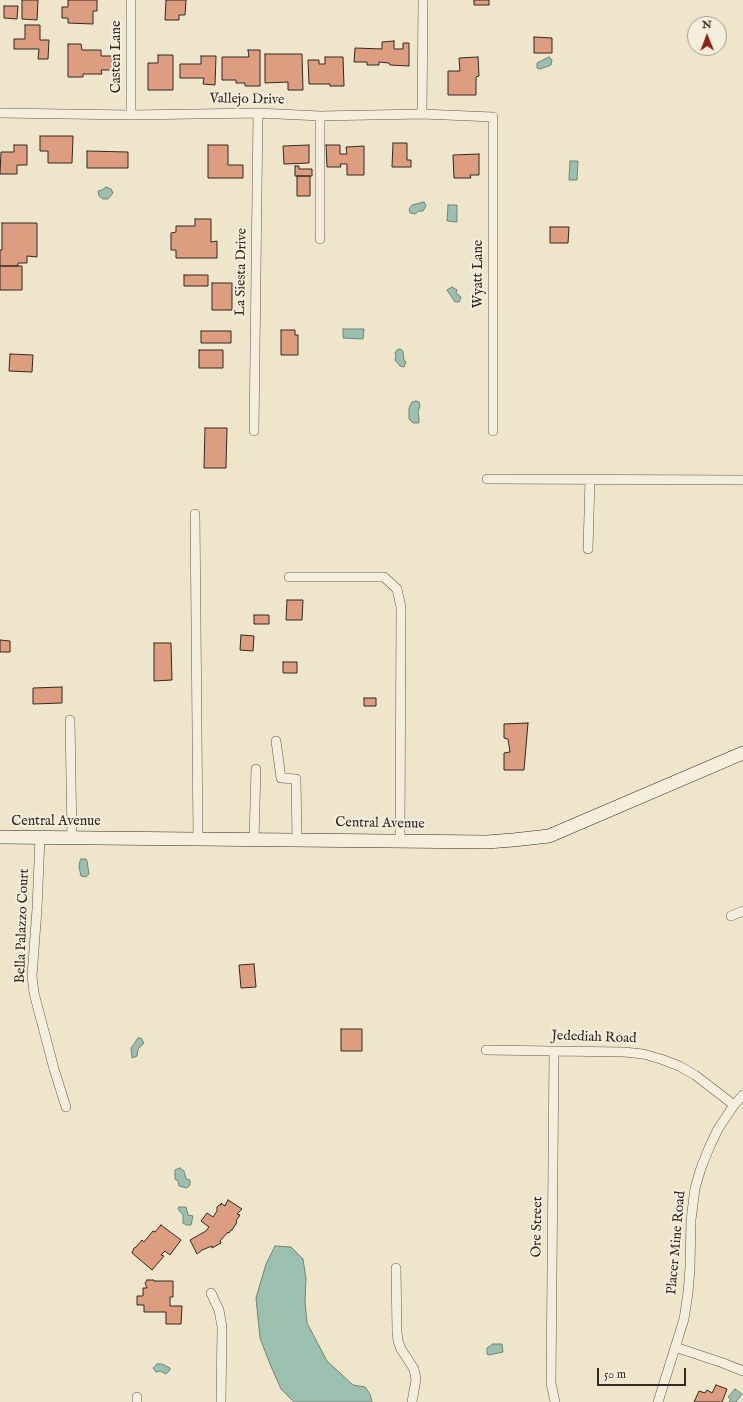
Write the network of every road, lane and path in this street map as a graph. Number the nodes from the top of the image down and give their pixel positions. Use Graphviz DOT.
graph roads {
  1 [pos="132,0"];
  2 [pos="423,0"];
  3 [pos="0,113"];
  4 [pos="258,113"];
  5 [pos="422,114"];
  6 [pos="131,115"];
  7 [pos="320,116"];
  8 [pos="493,117"];
  9 [pos="320,240"];
  10 [pos="254,431"];
  11 [pos="493,431"];
  12 [pos="486,479"];
  13 [pos="590,479"];
  14 [pos="743,480"];
  15 [pos="195,514"];
  16 [pos="588,549"];
  17 [pos="290,577"];
  18 [pos="70,720"];
  19 [pos="276,741"];
  20 [pos="743,753"];
  21 [pos="256,769"];
  22 [pos="0,837"];
  23 [pos="40,838"];
  24 [pos="72,838"];
  25 [pos="198,838"];
  26 [pos="254,839"];
  27 [pos="297,839"];
  28 [pos="400,841"];
  29 [pos="743,911"];
  30 [pos="731,916"];
  31 [pos="486,1050"];
  32 [pos="554,1051"];
  33 [pos="743,1095"];
  34 [pos="734,1106"];
  35 [pos="66,1107"];
  36 [pos="396,1268"];
  37 [pos="210,1293"];
  38 [pos="675,1347"];
  39 [pos="743,1371"];
  40 [pos="221,1402"];
  41 [pos="412,1402"];
  42 [pos="555,1402"];
  43 [pos="658,1402"];
  1 -- 6 [label="street, Casten Lane"];
  2 -- 5 [label="street"];
  3 -- 6 [label="street, Vallejo Drive"];
  4 -- 6 [label="street, Vallejo Drive"];
  4 -- 7 [label="street, Vallejo Drive"];
  4 -- 10 [label="street, La Siesta Drive"];
  5 -- 7 [label="street, Vallejo Drive"];
  5 -- 8 [label="street, Vallejo Drive"];
  7 -- 9 [label="street"];
  8 -- 11 [label="street, Wyatt Lane"];
  12 -- 13 [label="street"];
  13 -- 14 [label="street"];
  13 -- 16 [label="street"];
  15 -- 25 [label="street"];
  17 -- 28 [label="street"];
  18 -- 24 [label="street"];
  19 -- 27 [label="street"];
  20 -- 28 [label="street, Central Avenue"];
  21 -- 26 [label="street"];
  22 -- 23 [label="street, Central Avenue"];
  23 -- 24 [label="street, Central Avenue"];
  23 -- 35 [label="street, Bella Palazzo Court"];
  24 -- 25 [label="street, Central Avenue"];
  25 -- 26 [label="street, Central Avenue"];
  26 -- 27 [label="street, Central Avenue"];
  27 -- 28 [label="street, Central Avenue"];
  29 -- 30 [label="street"];
  31 -- 32 [label="street, Jedediah Road"];
  32 -- 34 [label="street, Jedediah Road"];
  32 -- 42 [label="street, Ore Street"];
  33 -- 34 [label="street, Placer Mine Road"];
  34 -- 38 [label="street, Placer Mine Road"];
  36 -- 41 [label="street"];
  37 -- 40 [label="street"];
  38 -- 39 [label="street"];
  38 -- 43 [label="street, Placer Mine Road"];
}
